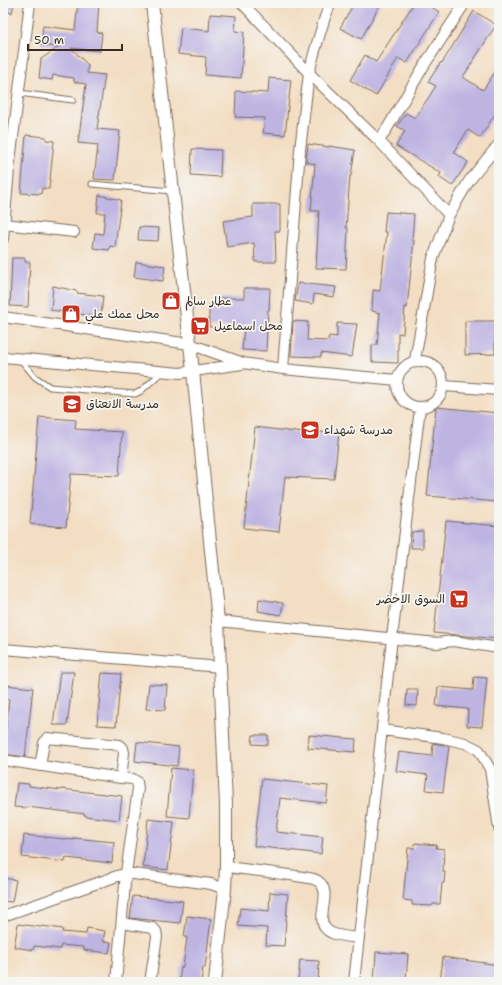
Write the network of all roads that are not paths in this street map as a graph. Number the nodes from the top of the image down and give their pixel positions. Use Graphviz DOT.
graph roads {
  1 [pos="30,3"];
  2 [pos="152,3"];
  3 [pos="242,3"];
  4 [pos="331,3"];
  5 [pos="465,3"];
  6 [pos="309,73"];
  7 [pos="19,93"];
  8 [pos="73,100"];
  9 [pos="379,141"];
  10 [pos="499,144"];
  11 [pos="6,169"];
  12 [pos="92,184"];
  13 [pos="173,191"];
  14 [pos="449,215"];
  15 [pos="4,224"];
  16 [pos="74,232"];
  17 [pos="3,240"];
  18 [pos="3,317"];
  19 [pos="190,344"];
  20 [pos="3,356"];
  21 [pos="20,358"];
  22 [pos="415,360"];
  23 [pos="243,363"];
  24 [pos="283,369"];
  25 [pos="162,371"];
  26 [pos="193,371"];
  27 [pos="397,380"];
  28 [pos="444,386"];
  29 [pos="499,390"];
  30 [pos="420,408"];
  31 [pos="218,621"];
  32 [pos="392,638"];
  33 [pos="499,648"];
  34 [pos="3,649"];
  35 [pos="221,667"];
  36 [pos="382,730"];
  37 [pos="3,760"];
  38 [pos="40,766"];
  39 [pos="121,778"];
  40 [pos="499,828"];
  41 [pos="226,867"];
  42 [pos="126,873"];
  43 [pos="225,889"];
  44 [pos="3,916"];
  45 [pos="122,923"];
  46 [pos="359,938"];
  47 [pos="116,982"];
  48 [pos="150,982"];
  49 [pos="215,982"];
  50 [pos="354,982"];
  1 -- 7 [label="street"];
  2 -- 13 [label="street"];
  3 -- 6 [label="street"];
  4 -- 6 [label="street"];
  5 -- 9 [label="street"];
  6 -- 9 [label="street"];
  6 -- 24 [label="street"];
  7 -- 8 [label="lane"];
  7 -- 11 [label="street"];
  9 -- 14 [label="street"];
  10 -- 14 [label="street"];
  11 -- 15 [label="street"];
  12 -- 13 [label="lane"];
  13 -- 19 [label="street"];
  14 -- 22 [label="street"];
  15 -- 16 [label="street"];
  15 -- 17 [label="street"];
  18 -- 19 [label="street"];
  19 -- 23 [label="street"];
  19 -- 26 [label="street"];
  20 -- 21 [label="street"];
  21 -- 25 [label="street"];
  21 -- 25 [label="lane"];
  22 -- 27 [label="street"];
  22 -- 28 [label="street"];
  23 -- 24 [label="street"];
  23 -- 26 [label="street"];
  24 -- 27 [label="street"];
  25 -- 26 [label="street"];
  26 -- 31 [label="street"];
  27 -- 30 [label="street"];
  28 -- 29 [label="street"];
  28 -- 30 [label="street"];
  30 -- 32 [label="street"];
  31 -- 32 [label="street"];
  31 -- 35 [label="street"];
  32 -- 33 [label="street"];
  32 -- 36 [label="street"];
  34 -- 35 [label="street"];
  35 -- 41 [label="street"];
  36 -- 40 [label="street"];
  36 -- 46 [label="street"];
  37 -- 38 [label="street"];
  38 -- 39 [label="street"];
  38 -- 39 [label="street"];
  39 -- 42 [label="street"];
  41 -- 43 [label="street"];
  41 -- 46 [label="street"];
  42 -- 43 [label="street"];
  42 -- 44 [label="street"];
  42 -- 45 [label="street"];
  43 -- 49 [label="street"];
  45 -- 47 [label="street"];
  45 -- 48 [label="street"];
  46 -- 50 [label="street"];
}
